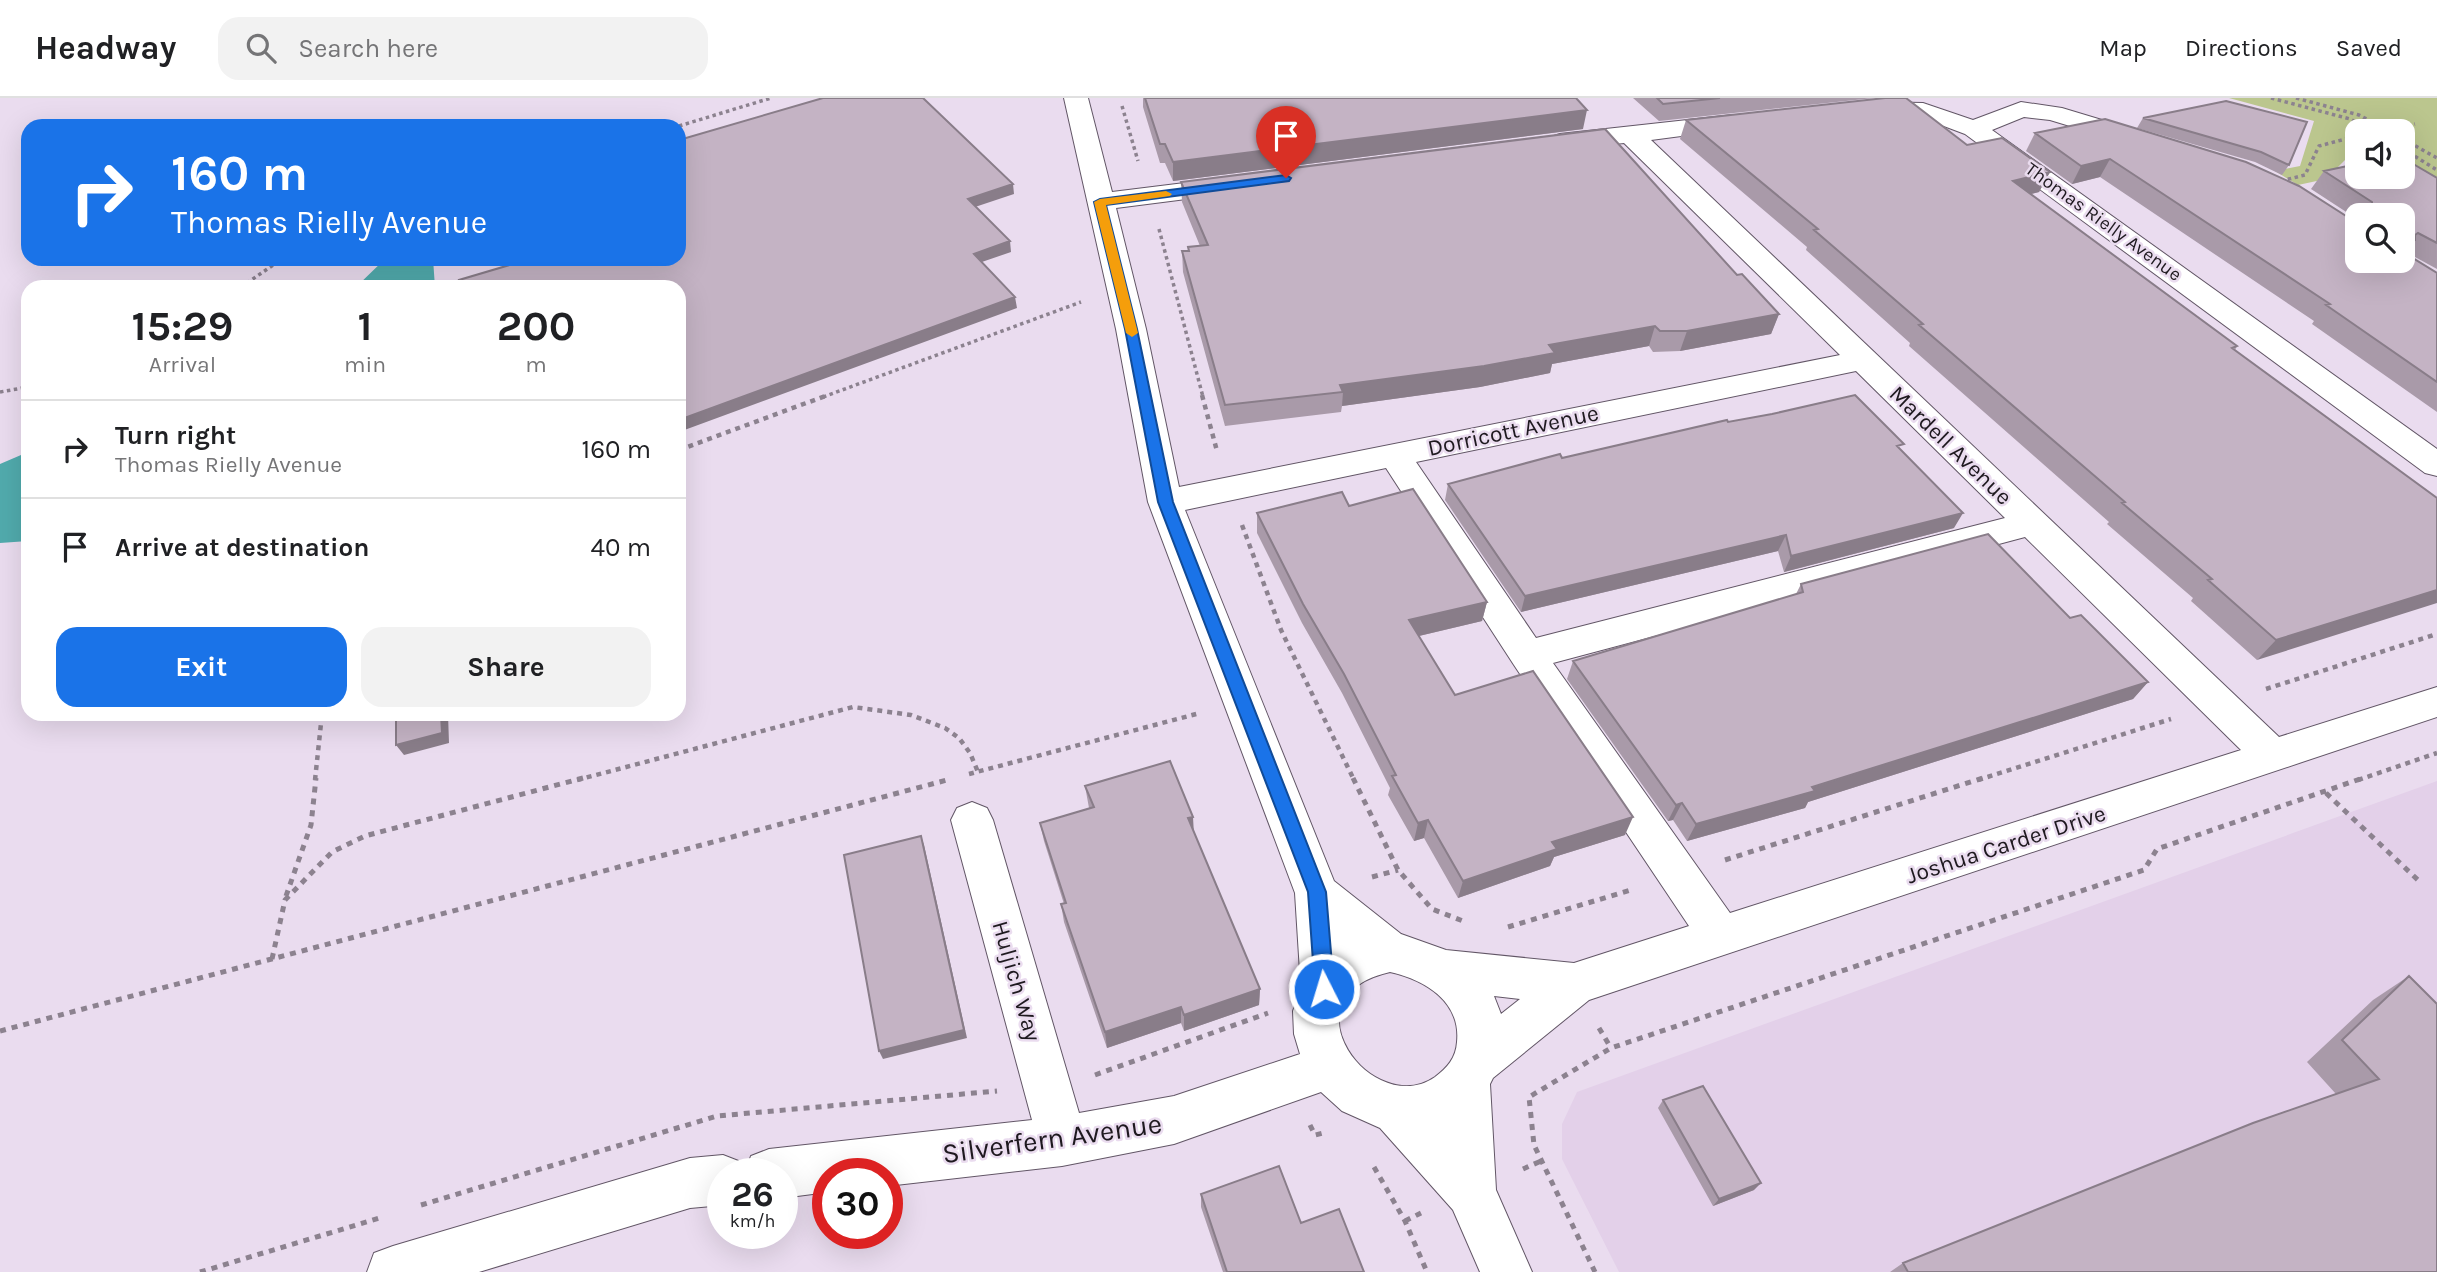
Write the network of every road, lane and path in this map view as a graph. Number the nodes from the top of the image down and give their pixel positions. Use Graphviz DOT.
graph roads {
  1 [pos="771,98"];
  2 [pos="1076,98"];
  3 [pos="1119,98"];
  4 [pos="2271,98"];
  5 [pos="2296,98"];
  6 [pos="1845,111"];
  7 [pos="2350,119"];
  8 [pos="2366,119"];
  9 [pos="1764,120"];
  10 [pos="686,124"];
  11 [pos="1974,129"];
  12 [pos="1630,134"];
  13 [pos="2345,139"];
  14 [pos="2155,144"];
  15 [pos="1531,146"];
  16 [pos="2415,146"];
  17 [pos="2415,156"];
  18 [pos="2437,158"];
  19 [pos="1139,162"];
  20 [pos="2437,170"];
  21 [pos="1258,182"];
  22 [pos="2274,183"];
  23 [pos="1100,202"];
  24 [pos="1159,228"];
  25 [pos="272,266"];
  26 [pos="251,280"];
  27 [pos="1123,293"];
  28 [pos="1861,360"];
  29 [pos="21,388"];
  30 [pos="0,392"];
  31 [pos="686,447"];
  32 [pos="1394,454"];
  33 [pos="1219,456"];
  34 [pos="2437,465"];
  35 [pos="1166,502"];
  36 [pos="1241,520"];
  37 [pos="2032,523"];
  38 [pos="2437,634"];
  39 [pos="1527,655"];
  40 [pos="2262,690"];
  41 [pos="1244,702"];
  42 [pos="2437,702"];
  43 [pos="2180,716"];
  44 [pos="321,721"];
  45 [pos="2437,754"];
  46 [pos="2273,756"];
  47 [pos="978,772"];
  48 [pos="965,775"];
  49 [pos="952,779"];
  50 [pos="2325,792"];
  51 [pos="972,820"];
  52 [pos="1398,870"];
  53 [pos="1679,875"];
  54 [pos="1366,878"];
  55 [pos="2419,881"];
  56 [pos="1317,892"];
  57 [pos="285,900"];
  58 [pos="1465,922"];
  59 [pos="1500,928"];
  60 [pos="1721,936"];
  61 [pos="1390,953"];
  62 [pos="272,959"];
  63 [pos="1444,970"];
  64 [pos="1574,984"];
  65 [pos="1324,989"];
  66 [pos="1597,1023"];
  67 [pos="0,1031"];
  68 [pos="1611,1048"];
  69 [pos="1328,1067"];
  70 [pos="1472,1071"];
  71 [pos="1396,1109"];
  72 [pos="1304,1112"];
  73 [pos="1327,1132"];
  74 [pos="1062,1141"];
  75 [pos="1371,1161"];
  76 [pos="798,1171"];
  77 [pos="707,1181"];
  78 [pos="1471,1192"];
  79 [pos="1425,1212"];
  80 [pos="1405,1221"];
  81 [pos="393,1272"];
  82 [pos="1427,1272"];
  83 [pos="1506,1272"];
  84 [pos="1595,1272"];
  1 -- 10 [label="path"];
  2 -- 23 [label="street"];
  3 -- 19 [label="path"];
  4 -- 7 [label="path"];
  5 -- 8 [label="path"];
  6 -- 11 [label="street, Thomas Rielly Avenue"];
  9 -- 12 [label="street"];
  11 -- 14 [label="street"];
  11 -- 34 [label="street, Thomas Rielly Avenue"];
  12 -- 15 [label="street"];
  12 -- 28 [label="street, Mardell Avenue"];
  13 -- 22 [label="path"];
  16 -- 18 [label="path"];
  17 -- 20 [label="path"];
  21 -- 23 [label="street"];
  23 -- 27 [label="street"];
  24 -- 33 [label="path"];
  25 -- 26 [label="path"];
  27 -- 31 [label="path"];
  27 -- 35 [label="street"];
  28 -- 32 [label="street, Dorricott Avenue"];
  28 -- 37 [label="street, Mardell Avenue"];
  29 -- 30 [label="path"];
  32 -- 35 [label="street, Dorricott Avenue"];
  32 -- 39 [label="street"];
  35 -- 41 [label="street"];
  36 -- 52 [label="path"];
  37 -- 39 [label="street"];
  37 -- 46 [label="street, Mardell Avenue"];
  38 -- 40 [label="path"];
  39 -- 53 [label="street"];
  41 -- 47 [label="path"];
  41 -- 56 [label="street"];
  42 -- 46 [label="street, Joshua Carder Drive"];
  43 -- 53 [label="path"];
  44 -- 57 [label="path"];
  45 -- 50 [label="path"];
  46 -- 60 [label="street, Joshua Carder Drive"];
  47 -- 48 [label="path"];
  47 -- 57 [label="path"];
  49 -- 62 [label="path"];
  50 -- 55 [label="path"];
  50 -- 68 [label="path"];
  51 -- 74 [label="street, Huljich Way"];
  52 -- 54 [label="path"];
  52 -- 58 [label="path"];
  53 -- 59 [label="path"];
  53 -- 60 [label="street"];
  56 -- 61 [label="street"];
  56 -- 65 [label="street"];
  57 -- 62 [label="path"];
  60 -- 64 [label="street, Joshua Carder Drive"];
  61 -- 63 [label="street"];
  61 -- 65 [label="street"];
  62 -- 67 [label="path"];
  63 -- 64 [label="street, Joshua Carder Drive"];
  63 -- 70 [label="street"];
  64 -- 70 [label="street, Joshua Carder Drive"];
  65 -- 69 [label="street"];
  66 -- 68 [label="path"];
  68 -- 84 [label="path"];
  69 -- 71 [label="street"];
  69 -- 74 [label="street, Silverfern Avenue"];
  70 -- 71 [label="street"];
  70 -- 78 [label="street"];
  71 -- 78 [label="street"];
  72 -- 73 [label="path"];
  74 -- 76 [label="street, Silverfern Avenue"];
  75 -- 80 [label="path"];
  77 -- 81 [label="street"];
  78 -- 83 [label="street"];
  79 -- 80 [label="path"];
  80 -- 82 [label="path"];
}
